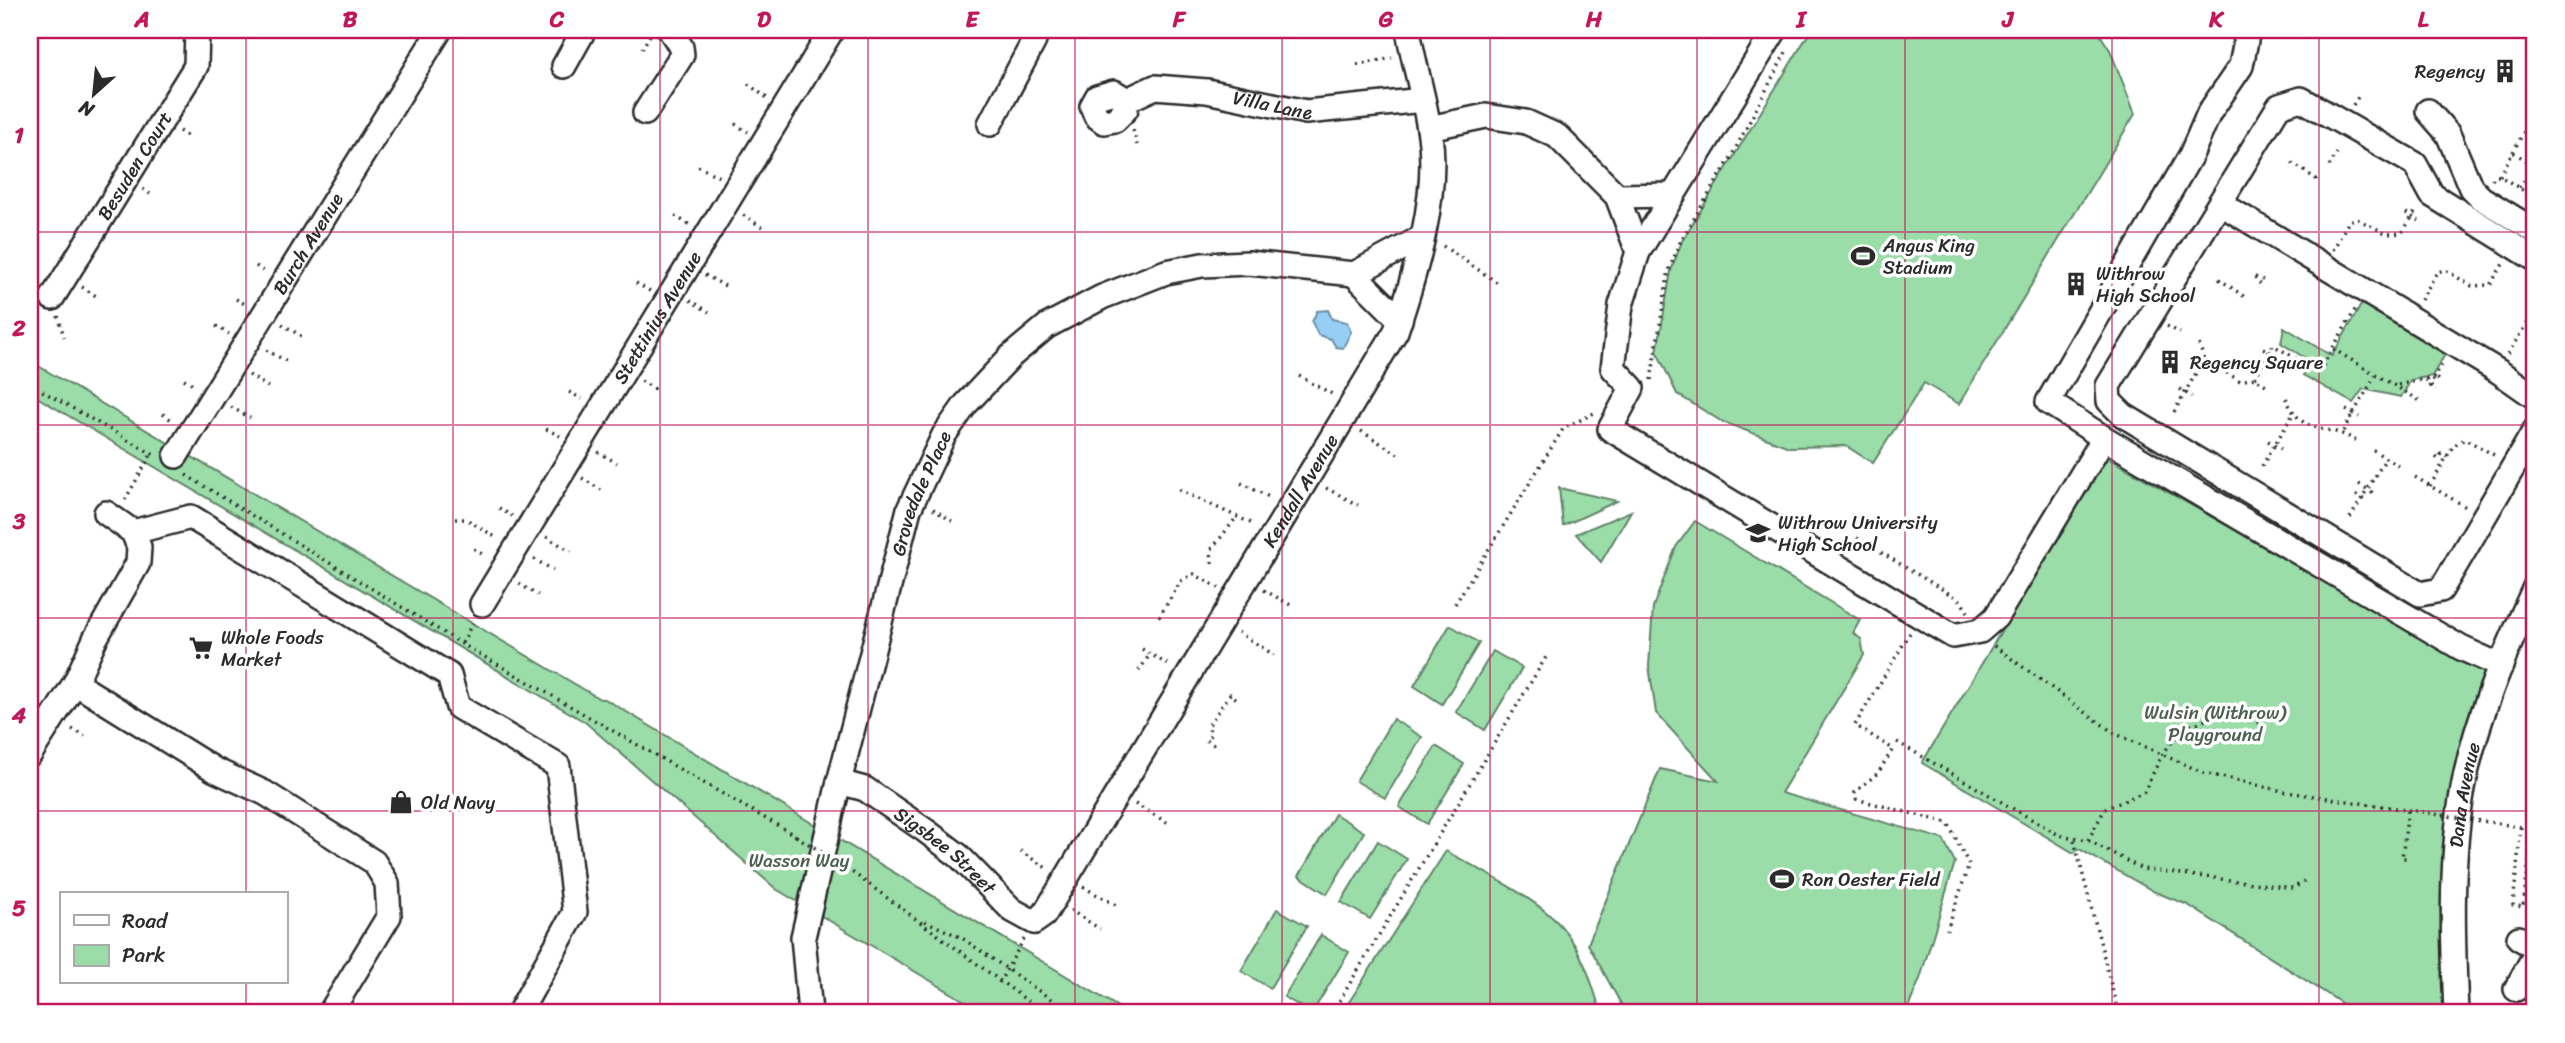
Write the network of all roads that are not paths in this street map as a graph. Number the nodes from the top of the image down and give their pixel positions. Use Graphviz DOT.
graph roads {
  1 [pos="197,30"];
  2 [pos="440,30"];
  3 [pos="584,30"];
  4 [pos="670,30"];
  5 [pos="832,30"];
  6 [pos="1029,30"];
  7 [pos="2248,30"];
  8 [pos="1781,39"];
  9 [pos="1410,41"];
  10 [pos="564,66"];
  11 [pos="1127,100"];
  12 [pos="1423,100"];
  13 [pos="2428,111"];
  14 [pos="645,113"];
  15 [pos="990,124"];
  16 [pos="1429,128"];
  17 [pos="1672,195"];
  18 [pos="1617,196"];
  19 [pos="2221,204"];
  20 [pos="2535,231"];
  21 [pos="1421,238"];
  22 [pos="1637,252"];
  23 [pos="2535,259"];
  24 [pos="1354,274"];
  25 [pos="52,298"];
  26 [pos="1399,320"];
  27 [pos="2535,397"];
  28 [pos="2535,430"];
  29 [pos="2104,438"];
  30 [pos="2528,459"];
  31 [pos="173,462"];
  32 [pos="114,509"];
  33 [pos="133,532"];
  34 [pos="2535,587"];
  35 [pos="481,604"];
  36 [pos="2501,666"];
  37 [pos="75,683"];
  38 [pos="30,754"];
  39 [pos="839,782"];
  40 [pos="1044,913"];
  41 [pos="2535,955"];
  42 [pos="2516,989"];
  43 [pos="330,1013"];
  44 [pos="519,1013"];
  45 [pos="810,1013"];
  46 [pos="2456,1013"];
  1 -- 25 [label="street, Besuden Court"];
  2 -- 31 [label="street, Burch Avenue"];
  3 -- 10 [label="street"];
  4 -- 14 [label="street"];
  5 -- 35 [label="street, Stettinius Avenue"];
  6 -- 15 [label="street"];
  7 -- 29 [label="street"];
  8 -- 17 [label="street"];
  9 -- 12 [label="street, Kendall Avenue"];
  11 -- 12 [label="street, Villa Lane"];
  12 -- 16 [label="street, Kendall Avenue"];
  13 -- 20 [label="street"];
  16 -- 18 [label="street"];
  16 -- 21 [label="street, Kendall Avenue"];
  17 -- 18 [label="street"];
  17 -- 22 [label="street"];
  18 -- 22 [label="street"];
  19 -- 23 [label="street"];
  19 -- 27 [label="street"];
  19 -- 30 [label="street"];
  21 -- 24 [label="street"];
  21 -- 26 [label="street, Kendall Avenue"];
  22 -- 29 [label="street"];
  24 -- 26 [label="street"];
  24 -- 39 [label="street, Grovedale Place"];
  26 -- 40 [label="street, Kendall Avenue"];
  28 -- 30 [label="street"];
  29 -- 36 [label="street"];
  32 -- 33 [label="street"];
  33 -- 37 [label="street"];
  33 -- 44 [label="street"];
  34 -- 36 [label="street, Dana Avenue"];
  36 -- 46 [label="street, Dana Avenue"];
  37 -- 38 [label="street"];
  37 -- 43 [label="street"];
  39 -- 40 [label="street, Sigsbee Street"];
  39 -- 45 [label="street, Grovedale Place"];
  41 -- 42 [label="street"];
}
